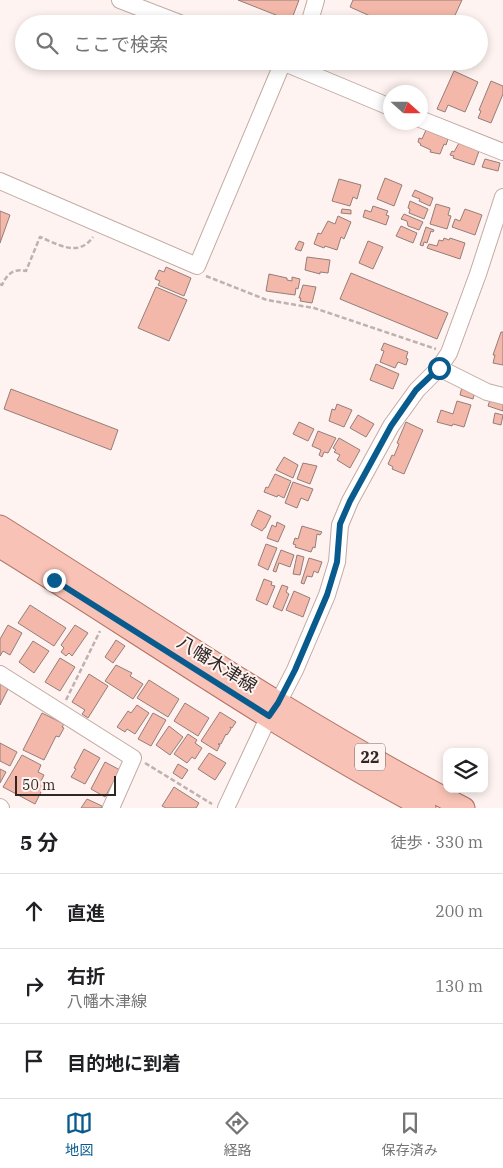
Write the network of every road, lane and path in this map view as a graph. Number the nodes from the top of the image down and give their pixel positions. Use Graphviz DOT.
graph roads {
  1 [pos="120,0"];
  2 [pos="316,0"];
  3 [pos="159,15"];
  4 [pos="311,15"];
  5 [pos="286,70"];
  6 [pos="305,70"];
  7 [pos="383,104"];
  8 [pos="428,122"];
  9 [pos="503,152"];
  10 [pos="0,181"];
  11 [pos="503,197"];
  12 [pos="95,232"];
  13 [pos="199,273"];
  14 [pos="0,284"];
  15 [pos="449,353"];
  16 [pos="439,368"];
  17 [pos="503,396"];
  18 [pos="0,526"];
  19 [pos="0,547"];
  20 [pos="104,625"];
  21 [pos="0,674"];
  22 [pos="273,710"];
  23 [pos="59,712"];
  24 [pos="133,758"];
  25 [pos="219,806"];
  26 [pos="111,808"];
  27 [pos="425,808"];
  28 [pos="464,808"];
  1 -- 3 [label="street"];
  2 -- 4 [label="street"];
  5 -- 10 [label="street"];
  6 -- 7 [label="street"];
  8 -- 9 [label="street"];
  11 -- 15 [label="street"];
  12 -- 14 [label="path"];
  13 -- 15 [label="path"];
  15 -- 16 [label="street"];
  16 -- 17 [label="street"];
  16 -- 22 [label="street"];
  18 -- 22 [label="main road, 八幡木津線 / 22"];
  19 -- 22 [label="main road, 八幡木津線 / 22"];
  20 -- 23 [label="path"];
  21 -- 23 [label="street"];
  22 -- 25 [label="street"];
  22 -- 27 [label="main road, 八幡木津線 / 22"];
  22 -- 28 [label="main road, 八幡木津線 / 22"];
  23 -- 24 [label="street"];
  24 -- 25 [label="path"];
  24 -- 26 [label="street"];
}
